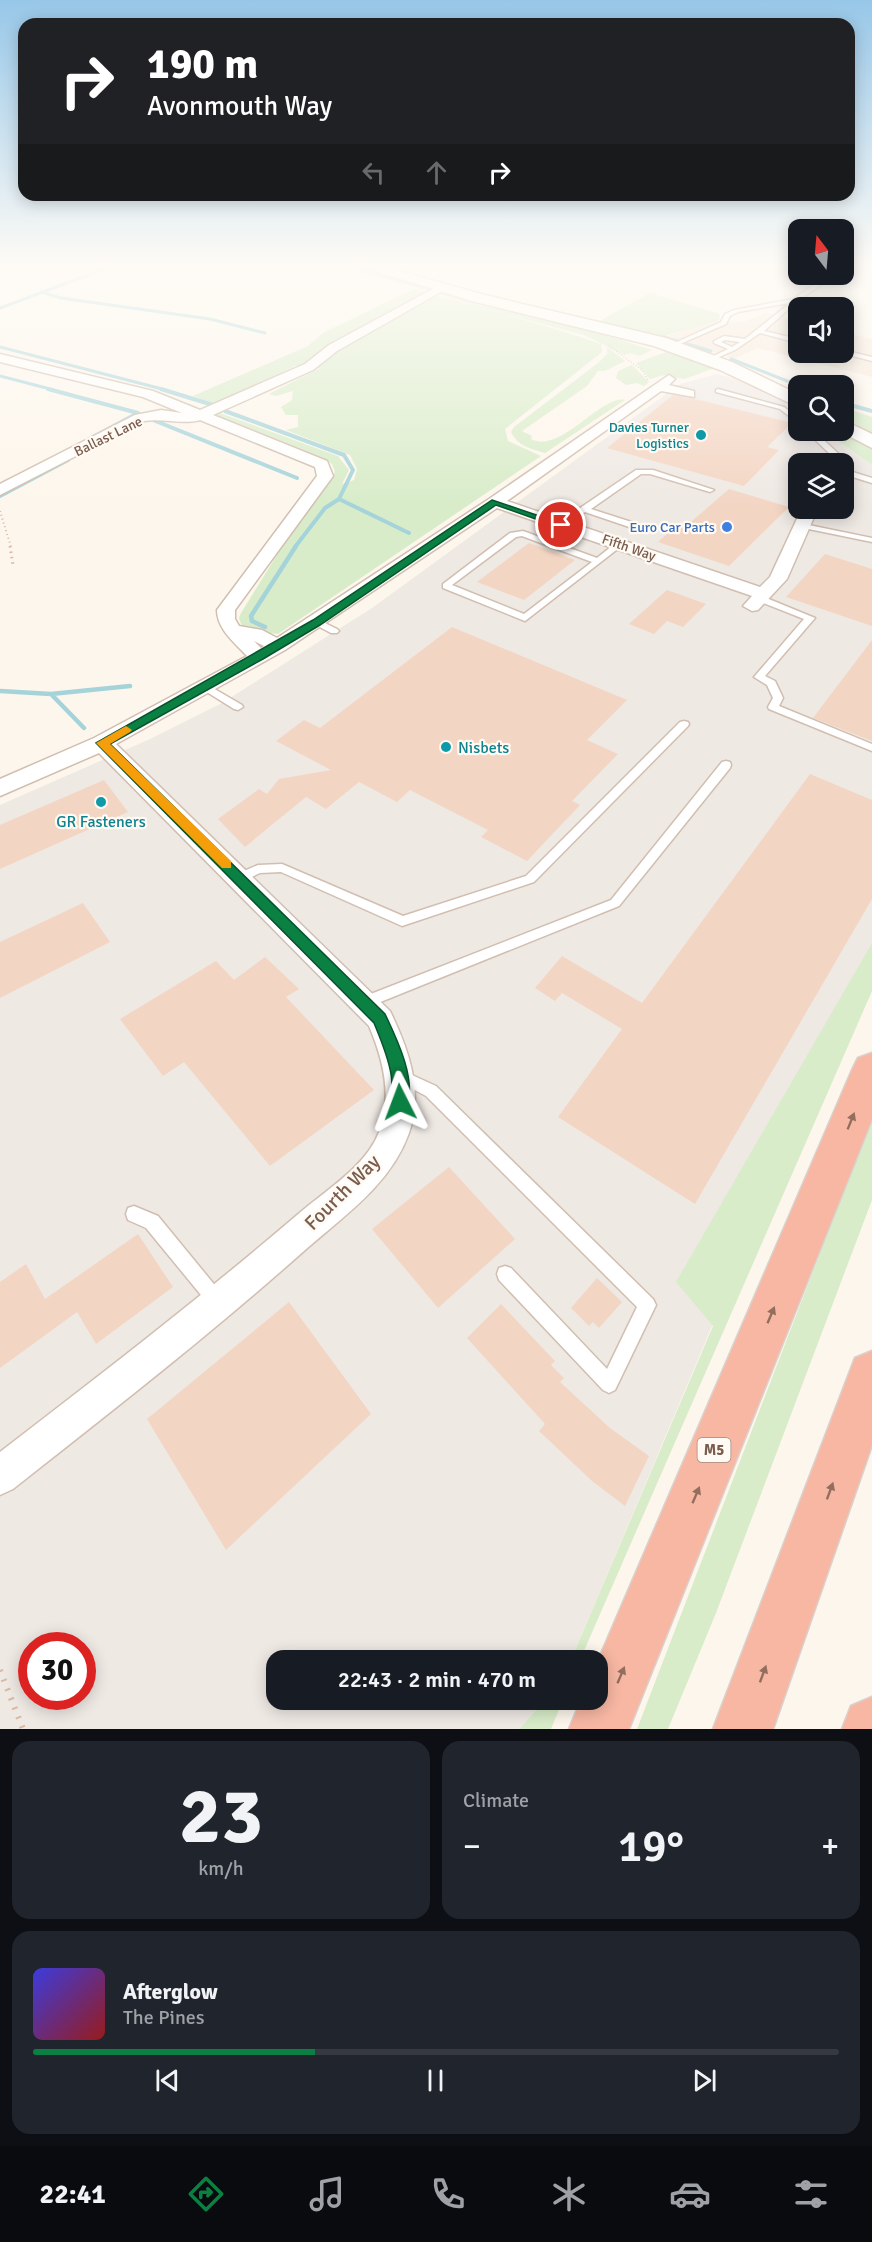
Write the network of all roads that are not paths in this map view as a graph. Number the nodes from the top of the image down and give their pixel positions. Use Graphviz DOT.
graph roads {
  1 [pos="335,347"];
  2 [pos="681,347"];
  3 [pos="727,347"];
  4 [pos="735,347"];
  5 [pos="732,349"];
  6 [pos="854,355"];
  7 [pos="0,358"];
  8 [pos="710,359"];
  9 [pos="872,359"];
  10 [pos="718,391"];
  11 [pos="689,394"];
  12 [pos="788,405"];
  13 [pos="788,409"];
  14 [pos="200,414"];
  15 [pos="854,432"];
  16 [pos="820,441"];
  17 [pos="872,442"];
  18 [pos="833,453"];
  19 [pos="854,475"];
  20 [pos="872,481"];
  21 [pos="0,490"];
  22 [pos="710,490"];
  23 [pos="495,502"];
  24 [pos="584,509"];
  25 [pos="805,519"];
  26 [pos="561,525"];
  27 [pos="802,525"];
  28 [pos="644,530"];
  29 [pos="872,540"];
  30 [pos="620,544"];
  31 [pos="597,561"];
  32 [pos="757,600"];
  33 [pos="316,622"];
  34 [pos="234,630"];
  35 [pos="334,631"];
  36 [pos="278,646"];
  37 [pos="260,657"];
  38 [pos="206,687"];
  39 [pos="238,707"];
  40 [pos="684,724"];
  41 [pos="102,743"];
  42 [pos="872,748"];
  43 [pos="726,765"];
  44 [pos="0,788"];
  45 [pos="239,878"];
  46 [pos="363,1003"];
  47 [pos="872,1070"];
  48 [pos="400,1076"];
  49 [pos="134,1214"];
  50 [pos="505,1274"];
  51 [pos="218,1304"];
  52 [pos="872,1376"];
  53 [pos="0,1476"];
  54 [pos="599,1729"];
  55 [pos="743,1729"];
  1 -- 14 [label="street, Ballast Lane"];
  2 -- 8 [label="street"];
  3 -- 5 [label="lane"];
  4 -- 5 [label="lane"];
  5 -- 8 [label="lane"];
  6 -- 9 [label="lane"];
  7 -- 14 [label="street"];
  8 -- 12 [label="street"];
  10 -- 13 [label="lane"];
  11 -- 23 [label="street"];
  14 -- 21 [label="street, Ballast Lane"];
  14 -- 34 [label="street"];
  15 -- 17 [label="street"];
  16 -- 18 [label="lane"];
  19 -- 20 [label="lane"];
  22 -- 24 [label="lane"];
  23 -- 26 [label="street, Fifth Way"];
  23 -- 33 [label="street"];
  24 -- 26 [label="lane"];
  24 -- 28 [label="lane"];
  25 -- 27 [label="street"];
  26 -- 30 [label="street, Fifth Way"];
  27 -- 29 [label="lane"];
  27 -- 32 [label="street"];
  30 -- 31 [label="lane"];
  30 -- 32 [label="street, Fifth Way"];
  31 -- 31 [label="lane"];
  32 -- 42 [label="lane"];
  33 -- 35 [label="lane"];
  33 -- 36 [label="street"];
  34 -- 36 [label="street"];
  34 -- 37 [label="street"];
  36 -- 37 [label="street"];
  37 -- 38 [label="street"];
  38 -- 39 [label="lane"];
  38 -- 41 [label="street"];
  40 -- 45 [label="lane"];
  41 -- 44 [label="street"];
  41 -- 45 [label="street, Fourth Way"];
  43 -- 46 [label="lane"];
  45 -- 46 [label="street, Fourth Way"];
  46 -- 48 [label="street, Fourth Way"];
  54 -- 47 [label="highway, M5, one-way"];
  48 -- 50 [label="lane"];
  48 -- 51 [label="street, Fourth Way"];
  49 -- 51 [label="lane"];
  51 -- 53 [label="street, Fourth Way"];
  55 -- 52 [label="highway, one-way"];
}
